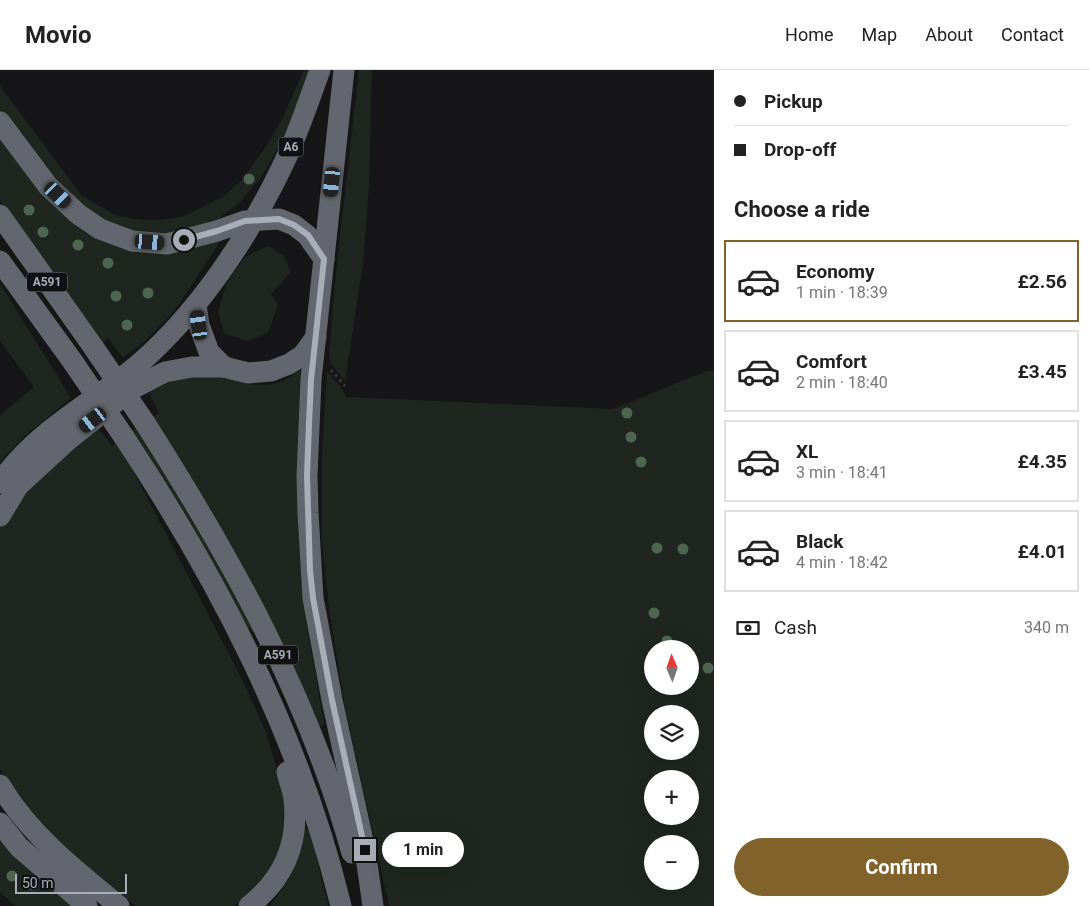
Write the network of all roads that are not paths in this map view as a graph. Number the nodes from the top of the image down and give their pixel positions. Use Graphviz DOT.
graph roads {
  1 [pos="320,70"];
  2 [pos="344,70"];
  3 [pos="0,122"];
  4 [pos="0,216"];
  5 [pos="253,219"];
  6 [pos="324,259"];
  7 [pos="0,260"];
  8 [pos="196,305"];
  9 [pos="316,336"];
  10 [pos="224,367"];
  11 [pos="0,483"];
  12 [pos="0,516"];
  13 [pos="266,689"];
  14 [pos="0,785"];
  15 [pos="0,822"];
  16 [pos="87,906"];
  17 [pos="120,906"];
  18 [pos="250,906"];
  19 [pos="341,906"];
  20 [pos="367,906"];
  21 [pos="372,906"];
  1 -- 5 [label="highway, A6"];
  2 -- 6 [label="highway"];
  3 -- 5 [label="highway"];
  4 -- 20 [label="highway, A591, bridge"];
  5 -- 6 [label="highway"];
  5 -- 8 [label="highway"];
  6 -- 9 [label="highway"];
  7 -- 13 [label="highway, A591, bridge"];
  8 -- 10 [label="highway"];
  8 -- 11 [label="highway"];
  9 -- 10 [label="highway"];
  9 -- 21 [label="highway"];
  10 -- 12 [label="highway"];
  13 -- 18 [label="highway"];
  13 -- 19 [label="highway, A591"];
  14 -- 17 [label="highway"];
  15 -- 16 [label="highway"];
}
